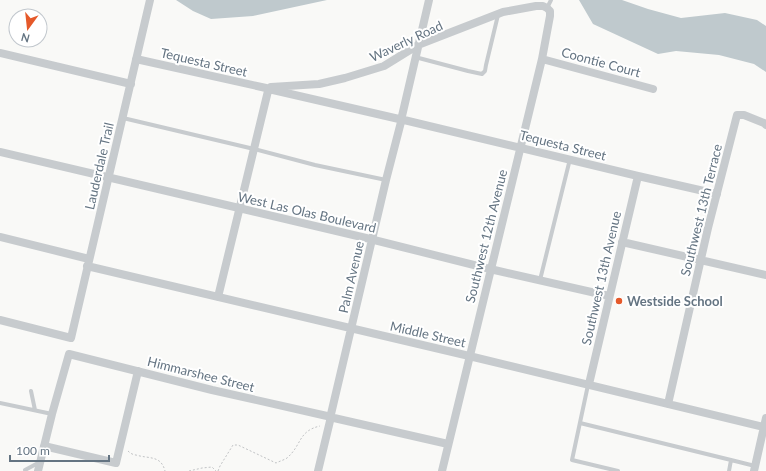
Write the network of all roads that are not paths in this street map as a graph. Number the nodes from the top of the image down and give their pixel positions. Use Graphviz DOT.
graph roads {
  1 [pos="150,0"];
  2 [pos="430,0"];
  3 [pos="549,4"];
  4 [pos="498,14"];
  5 [pos="418,46"];
  6 [pos="0,53"];
  7 [pos="415,57"];
  8 [pos="136,59"];
  9 [pos="542,59"];
  10 [pos="131,84"];
  11 [pos="269,89"];
  12 [pos="653,89"];
  13 [pos="122,118"];
  14 [pos="401,119"];
  15 [pos="766,125"];
  16 [pos="520,147"];
  17 [pos="254,149"];
  18 [pos="0,152"];
  19 [pos="570,159"];
  20 [pos="638,176"];
  21 [pos="108,178"];
  22 [pos="386,180"];
  23 [pos="717,194"];
  24 [pos="239,208"];
  25 [pos="0,237"];
  26 [pos="372,240"];
  27 [pos="622,242"];
  28 [pos="701,260"];
  29 [pos="88,263"];
  30 [pos="490,269"];
  31 [pos="766,275"];
  32 [pos="540,280"];
  33 [pos="609,296"];
  34 [pos="218,297"];
  35 [pos="0,320"];
  36 [pos="351,328"];
  37 [pos="469,356"];
  38 [pos="138,371"];
  39 [pos="589,384"];
  40 [pos="31,391"];
  41 [pos="0,403"];
  42 [pos="668,404"];
  43 [pos="35,410"];
  44 [pos="52,414"];
  45 [pos="331,417"];
  46 [pos="766,418"];
  47 [pos="580,423"];
  48 [pos="764,427"];
  49 [pos="448,444"];
  50 [pos="44,446"];
  51 [pos="731,460"];
  52 [pos="40,462"];
  53 [pos="754,469"];
  54 [pos="25,470"];
  55 [pos="38,471"];
  56 [pos="318,471"];
  57 [pos="442,471"];
  58 [pos="618,471"];
  59 [pos="728,471"];
  1 -- 8 [label="street, Lauderdale Trail"];
  2 -- 5 [label="street, Palm Avenue"];
  3 -- 4 [label="street, Waverly Road"];
  3 -- 9 [label="street, Southwest 12th Avenue"];
  4 -- 5 [label="street, Waverly Road"];
  4 -- 7 [label="lane"];
  5 -- 7 [label="street, Palm Avenue"];
  5 -- 11 [label="street, Waverly Road"];
  6 -- 10 [label="street"];
  7 -- 14 [label="street, Palm Avenue"];
  8 -- 10 [label="street, Lauderdale Trail"];
  8 -- 11 [label="street, Tequesta Street"];
  9 -- 12 [label="street, Coontie Court"];
  9 -- 16 [label="street, Southwest 12th Avenue"];
  10 -- 13 [label="street, Lauderdale Trail"];
  11 -- 14 [label="street, Tequesta Street"];
  11 -- 17 [label="street"];
  13 -- 17 [label="lane"];
  13 -- 21 [label="street, Lauderdale Trail"];
  14 -- 16 [label="street, Tequesta Street"];
  14 -- 22 [label="street, Palm Avenue"];
  15 -- 23 [label="street, Southwest 13th Terrace"];
  16 -- 19 [label="street, Tequesta Street"];
  16 -- 30 [label="street, Southwest 12th Avenue"];
  17 -- 22 [label="lane"];
  17 -- 24 [label="street"];
  18 -- 21 [label="street, West Las Olas Boulevard"];
  19 -- 20 [label="street, Tequesta Street"];
  19 -- 32 [label="lane"];
  20 -- 23 [label="street, Tequesta Street"];
  20 -- 27 [label="street, Southwest 13th Avenue"];
  21 -- 24 [label="street, West Las Olas Boulevard"];
  21 -- 29 [label="street, Lauderdale Trail"];
  22 -- 26 [label="street, Palm Avenue"];
  23 -- 28 [label="street, Southwest 13th Terrace"];
  24 -- 26 [label="street, West Las Olas Boulevard"];
  24 -- 34 [label="street"];
  25 -- 29 [label="street, Middle Street"];
  26 -- 30 [label="street, West Las Olas Boulevard"];
  26 -- 36 [label="street, Palm Avenue"];
  27 -- 28 [label="street"];
  27 -- 33 [label="street, Southwest 13th Avenue"];
  28 -- 31 [label="street"];
  28 -- 42 [label="street, Southwest 13th Terrace"];
  29 -- 34 [label="street, Middle Street"];
  29 -- 35 [label="street, Lauderdale Trail"];
  30 -- 32 [label="street, West Las Olas Boulevard"];
  30 -- 37 [label="street, Southwest 12th Avenue"];
  32 -- 33 [label="street, West Las Olas Boulevard"];
  33 -- 39 [label="street, Southwest 13th Avenue"];
  34 -- 36 [label="street, Middle Street"];
  36 -- 37 [label="street, Middle Street"];
  36 -- 45 [label="street, Palm Avenue"];
  37 -- 39 [label="street, Middle Street"];
  37 -- 49 [label="street, Southwest 12th Avenue"];
  38 -- 44 [label="street, Himmarshee Street"];
  38 -- 45 [label="street, Himmarshee Street"];
  38 -- 50 [label="street"];
  39 -- 42 [label="street, Middle Street"];
  39 -- 47 [label="lane"];
  40 -- 43 [label="lane"];
  41 -- 43 [label="lane"];
  42 -- 48 [label="street, Middle Street"];
  43 -- 44 [label="lane"];
  44 -- 50 [label="street"];
  45 -- 49 [label="street, Himmarshee Street"];
  45 -- 56 [label="street, Palm Avenue"];
  46 -- 48 [label="street"];
  47 -- 51 [label="lane"];
  47 -- 58 [label="lane"];
  48 -- 53 [label="street"];
  49 -- 57 [label="street, Southwest 12th Avenue"];
  50 -- 52 [label="street"];
  51 -- 53 [label="lane"];
  51 -- 59 [label="lane"];
  52 -- 54 [label="lane"];
  52 -- 55 [label="street"];
}
